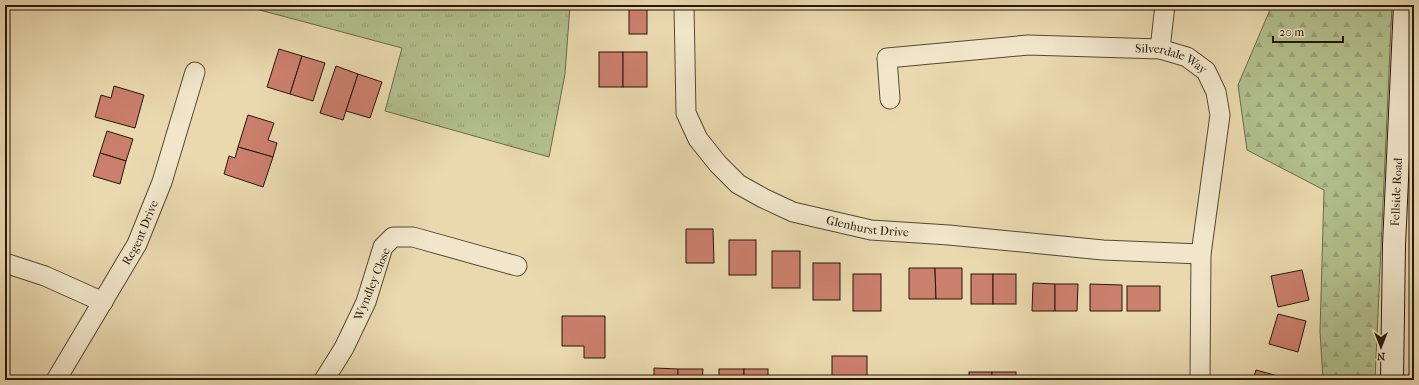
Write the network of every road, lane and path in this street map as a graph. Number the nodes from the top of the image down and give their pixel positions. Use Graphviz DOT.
graph roads {
  1 [pos="684,5"];
  2 [pos="1165,5"];
  3 [pos="1406,5"];
  4 [pos="1160,49"];
  5 [pos="195,72"];
  6 [pos="890,99"];
  7 [pos="1202,254"];
  8 [pos="5,262"];
  9 [pos="517,266"];
  10 [pos="103,302"];
  11 [pos="56,380"];
  12 [pos="324,380"];
  13 [pos="1200,380"];
  14 [pos="1392,380"];
  1 -- 7 [label="street, Glenhurst Drive"];
  2 -- 4 [label="street"];
  3 -- 14 [label="street, Fellside Road"];
  4 -- 6 [label="street, Silverdale Way"];
  4 -- 7 [label="street, Silverdale Way"];
  5 -- 10 [label="street, Regent Drive"];
  7 -- 13 [label="street, Silverdale Way"];
  8 -- 10 [label="street"];
  9 -- 12 [label="street, Wyndley Close"];
  10 -- 11 [label="street, Regent Drive"];
}
